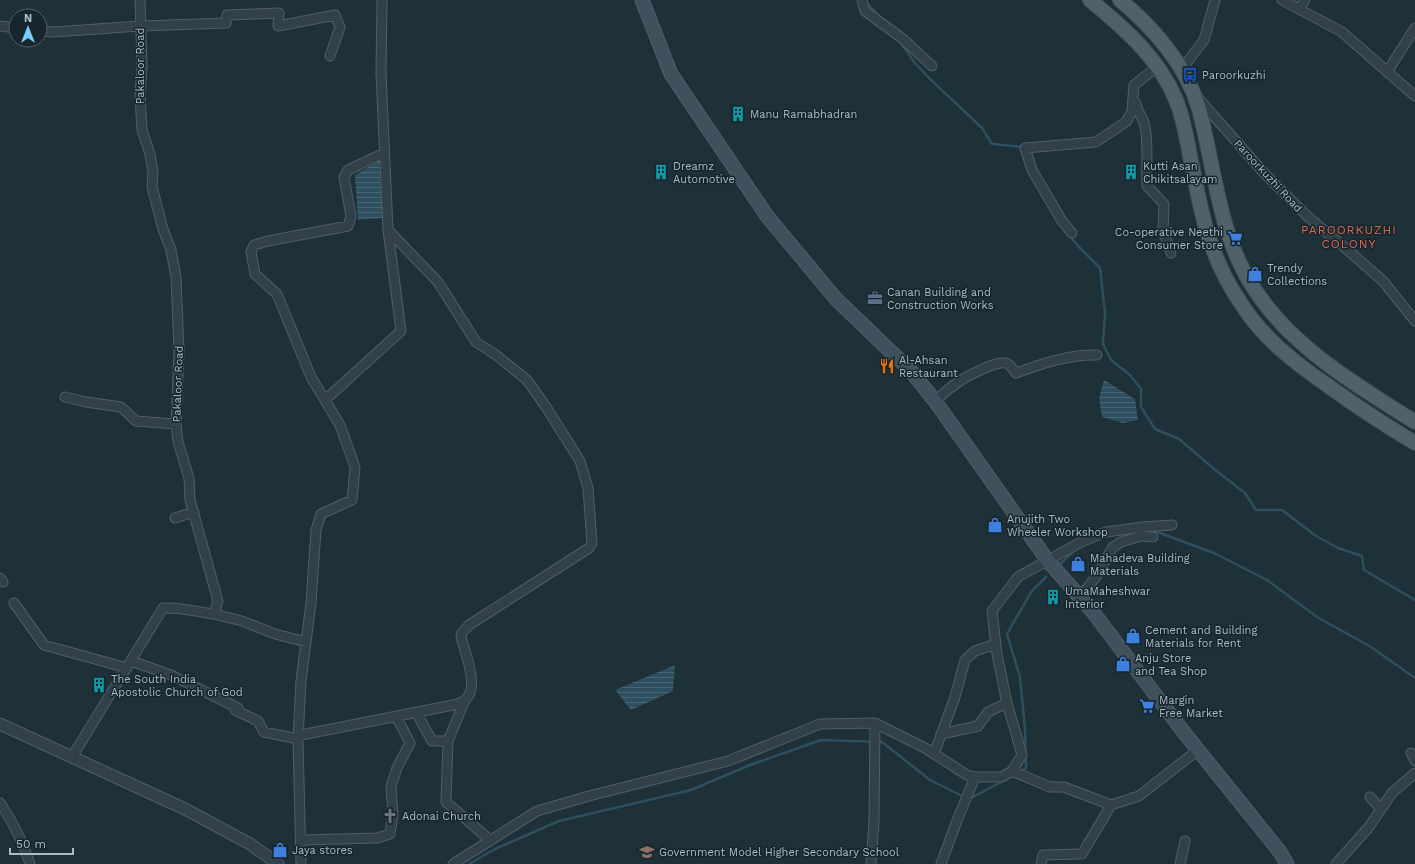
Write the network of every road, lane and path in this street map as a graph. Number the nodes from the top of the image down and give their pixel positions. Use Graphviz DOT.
graph roads {
  1 [pos="140,0"];
  2 [pos="382,0"];
  3 [pos="642,0"];
  4 [pos="862,0"];
  5 [pos="1090,0"];
  6 [pos="1120,0"];
  7 [pos="1215,0"];
  8 [pos="1282,0"];
  9 [pos="1305,0"];
  10 [pos="1299,9"];
  11 [pos="140,26"];
  12 [pos="1415,28"];
  13 [pos="48,31"];
  14 [pos="330,56"];
  15 [pos="932,66"];
  16 [pos="1157,67"];
  17 [pos="1181,70"];
  18 [pos="1387,72"];
  19 [pos="1134,86"];
  20 [pos="1194,94"];
  21 [pos="1415,96"];
  22 [pos="384,153"];
  23 [pos="388,230"];
  24 [pos="1072,233"];
  25 [pos="1171,253"];
  26 [pos="1415,321"];
  27 [pos="1098,355"];
  28 [pos="65,397"];
  29 [pos="325,400"];
  30 [pos="935,401"];
  31 [pos="1415,422"];
  32 [pos="176,424"];
  33 [pos="1415,443"];
  34 [pos="194,512"];
  35 [pos="175,518"];
  36 [pos="1172,525"];
  37 [pos="1153,536"];
  38 [pos="1048,561"];
  39 [pos="1080,597"];
  40 [pos="14,603"];
  41 [pos="214,614"];
  42 [pos="306,642"];
  43 [pos="996,644"];
  44 [pos="129,664"];
  45 [pos="465,700"];
  46 [pos="1007,703"];
  47 [pos="416,712"];
  48 [pos="396,716"];
  49 [pos="875,723"];
  50 [pos="0,724"];
  51 [pos="941,734"];
  52 [pos="298,739"];
  53 [pos="448,741"];
  54 [pos="1198,750"];
  55 [pos="934,754"];
  56 [pos="72,757"];
  57 [pos="1012,771"];
  58 [pos="1415,773"];
  59 [pos="975,777"];
  60 [pos="1370,797"];
  61 [pos="0,803"];
  62 [pos="1111,805"];
  63 [pos="1381,809"];
  64 [pos="301,840"];
  65 [pos="490,840"];
  66 [pos="1186,841"];
  67 [pos="30,864"];
  68 [pos="278,864"];
  69 [pos="300,864"];
  70 [pos="453,864"];
  71 [pos="871,864"];
  72 [pos="941,864"];
  73 [pos="1041,864"];
  74 [pos="1180,864"];
  75 [pos="1287,864"];
  76 [pos="1336,864"];
  1 -- 11 [label="street, Pakaloor Road"];
  2 -- 22 [label="street"];
  3 -- 30 [label="main road"];
  4 -- 15 [label="street"];
  5 -- 16 [label="main road"];
  6 -- 17 [label="main road"];
  7 -- 17 [label="street"];
  8 -- 10 [label="street"];
  9 -- 10 [label="street"];
  10 -- 18 [label="street"];
  11 -- 13 [label="street"];
  11 -- 14 [label="street"];
  11 -- 32 [label="street, Pakaloor Road"];
  12 -- 18 [label="street"];
  16 -- 19 [label="street"];
  16 -- 33 [label="main road"];
  17 -- 20 [label="main road"];
  18 -- 21 [label="street"];
  19 -- 24 [label="street"];
  19 -- 25 [label="street"];
  20 -- 26 [label="street, Paroorkuzhi Road"];
  20 -- 31 [label="main road"];
  22 -- 23 [label="street"];
  22 -- 29 [label="street"];
  23 -- 29 [label="street"];
  23 -- 45 [label="street"];
  27 -- 30 [label="street"];
  28 -- 32 [label="street"];
  29 -- 42 [label="street"];
  30 -- 38 [label="main road"];
  32 -- 34 [label="street, Pakaloor Road"];
  34 -- 35 [label="street"];
  34 -- 41 [label="street, Pakaloor Road"];
  36 -- 38 [label="street"];
  37 -- 39 [label="street"];
  38 -- 39 [label="main road"];
  38 -- 43 [label="street"];
  39 -- 54 [label="main road"];
  40 -- 44 [label="street"];
  41 -- 42 [label="street"];
  41 -- 44 [label="street"];
  42 -- 52 [label="street"];
  43 -- 46 [label="street"];
  43 -- 51 [label="street"];
  44 -- 52 [label="street"];
  44 -- 56 [label="street"];
  45 -- 47 [label="street"];
  45 -- 53 [label="street"];
  46 -- 51 [label="street"];
  46 -- 57 [label="street"];
  47 -- 48 [label="street"];
  47 -- 53 [label="street"];
  48 -- 52 [label="street"];
  48 -- 64 [label="street"];
  49 -- 55 [label="street"];
  49 -- 65 [label="street"];
  49 -- 71 [label="street"];
  50 -- 56 [label="street"];
  51 -- 55 [label="street"];
  52 -- 64 [label="street"];
  53 -- 65 [label="street"];
  54 -- 62 [label="street"];
  54 -- 75 [label="main road"];
  55 -- 59 [label="street"];
  56 -- 68 [label="street"];
  57 -- 59 [label="street"];
  57 -- 62 [label="street"];
  58 -- 63 [label="street"];
  59 -- 72 [label="street"];
  60 -- 63 [label="street"];
  61 -- 67 [label="street"];
  62 -- 73 [label="street"];
  63 -- 76 [label="street"];
  64 -- 69 [label="street"];
  65 -- 70 [label="street"];
  66 -- 74 [label="street"];
}
